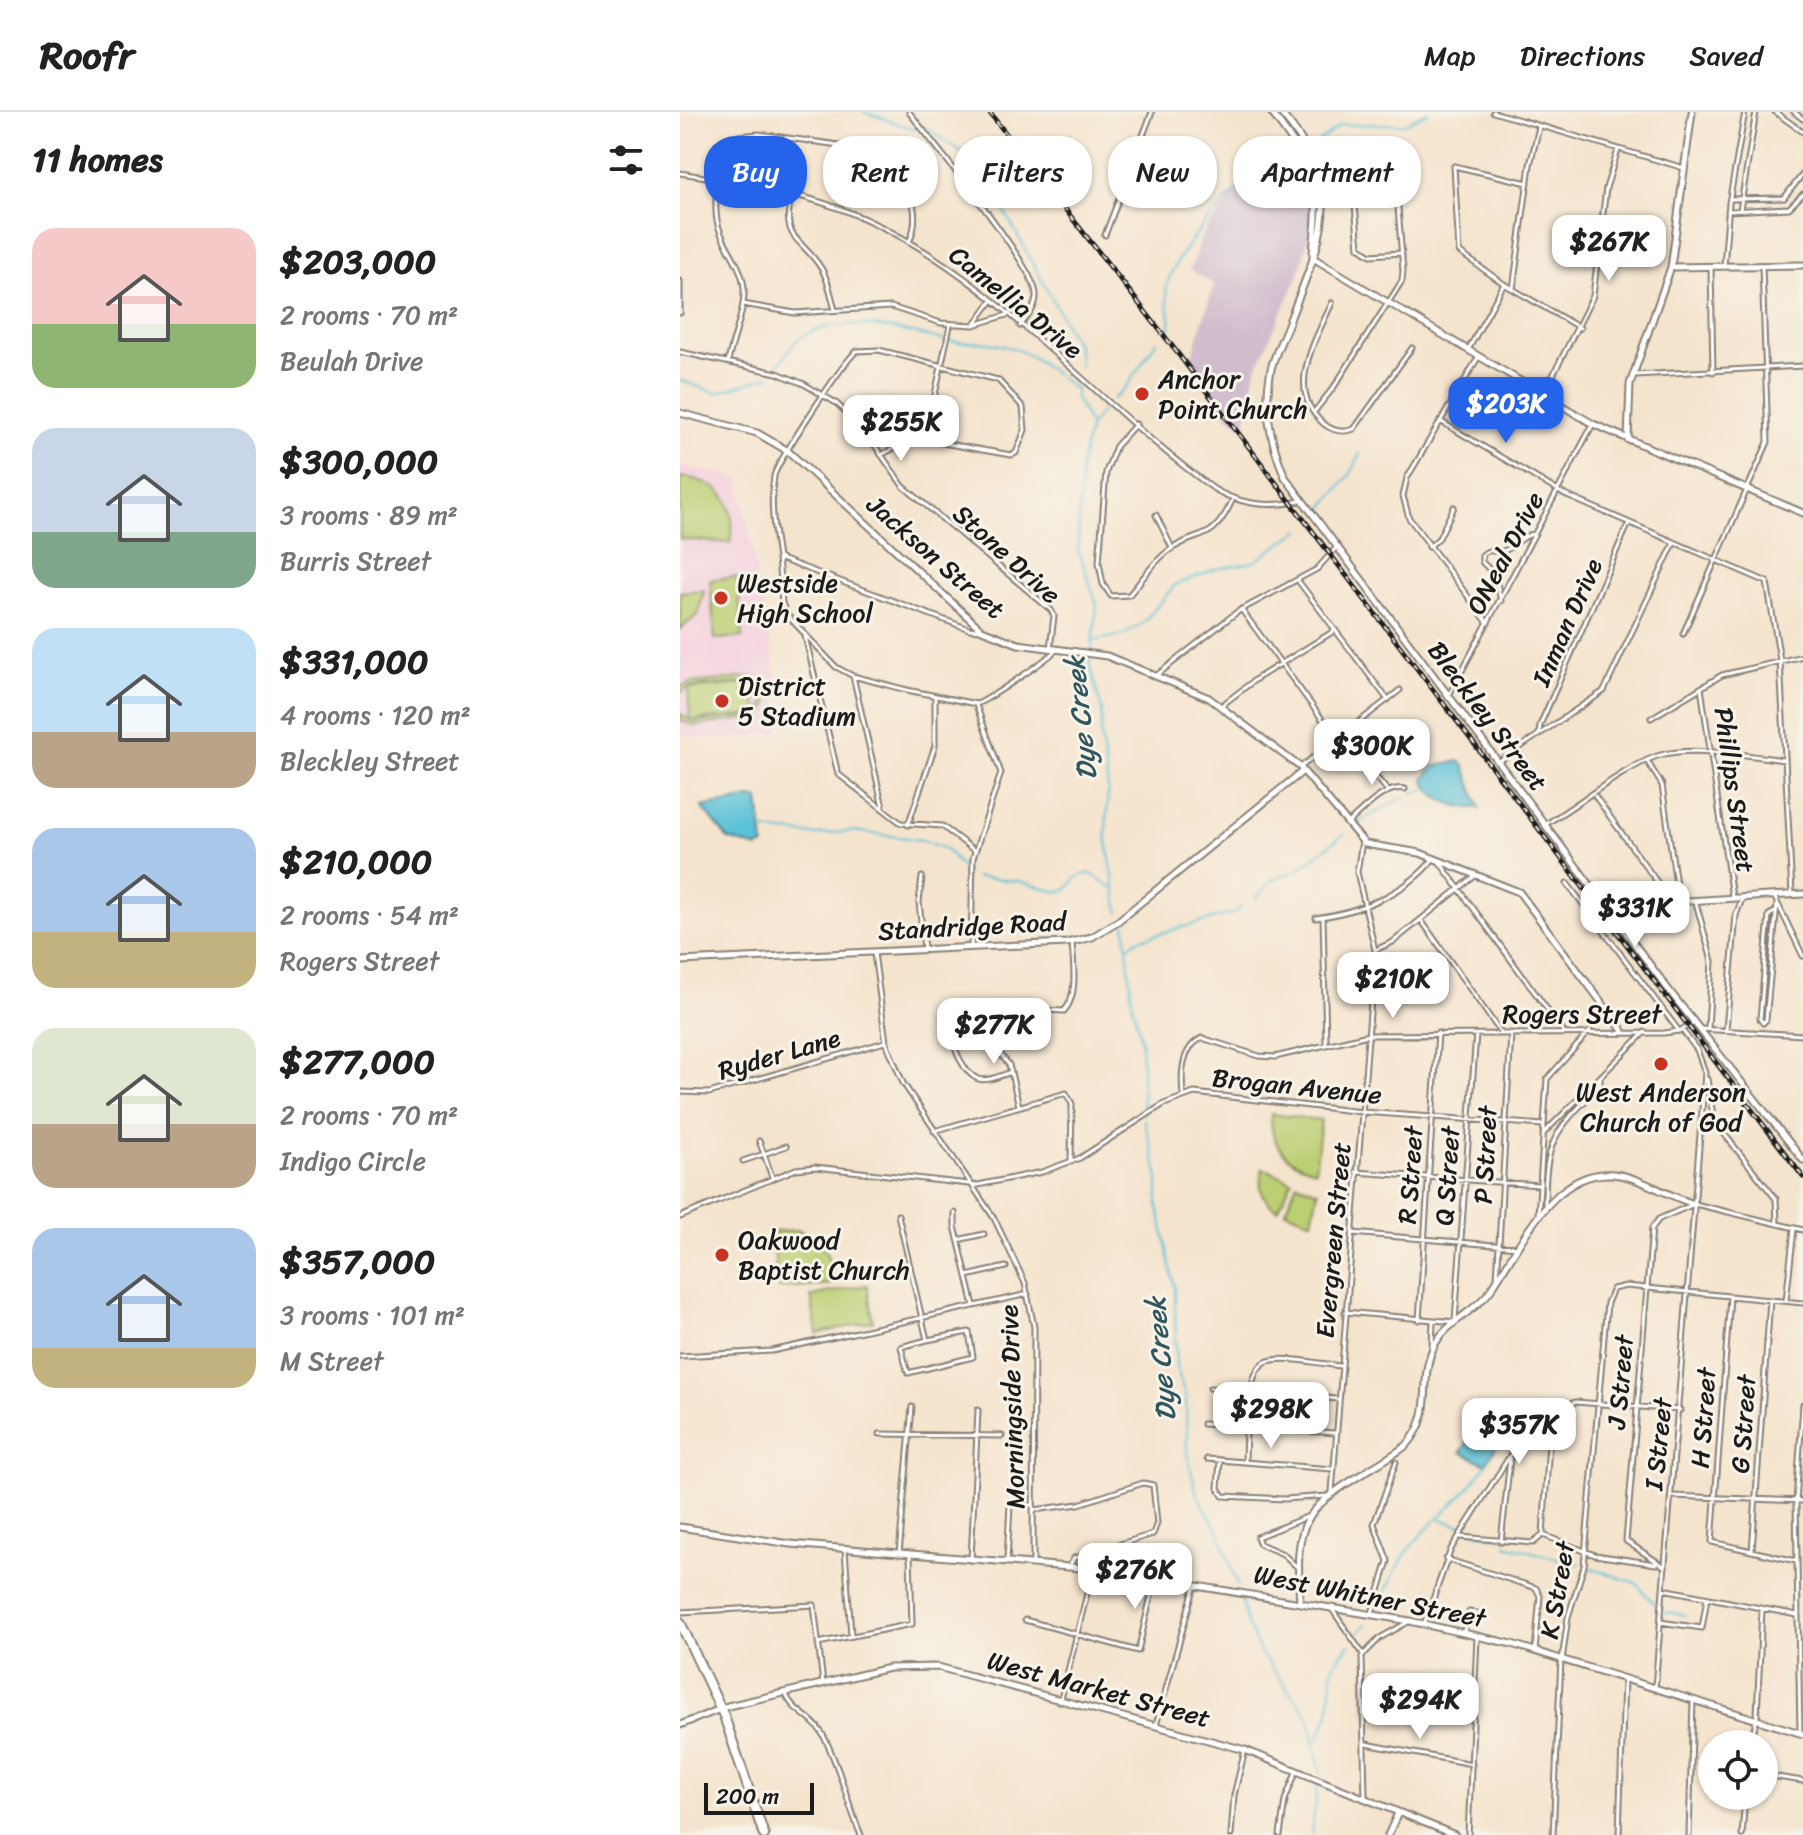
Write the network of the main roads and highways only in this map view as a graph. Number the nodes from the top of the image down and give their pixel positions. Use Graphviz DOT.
graph roads {
  1 [pos="680,1622"];
  2 [pos="764,1835"];
  1 -- 2 [label="highway"];
}
